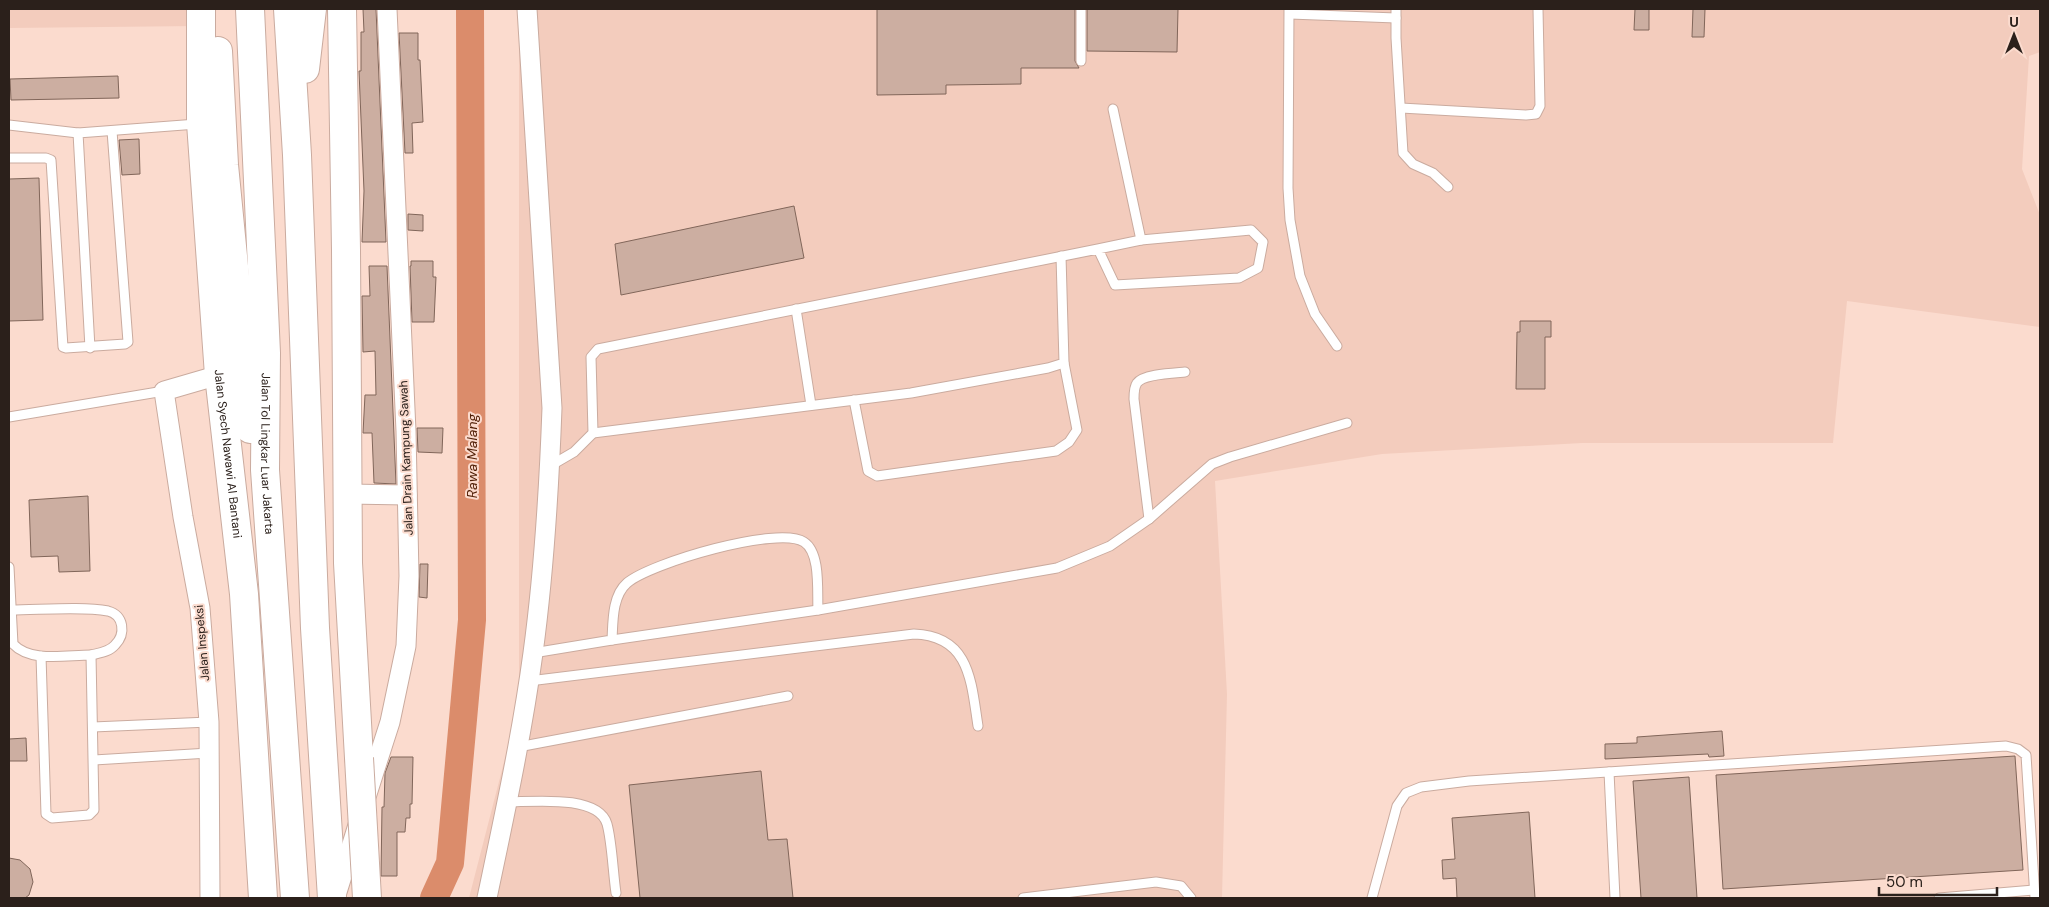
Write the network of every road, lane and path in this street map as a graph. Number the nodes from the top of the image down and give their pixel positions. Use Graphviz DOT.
graph roads {
  1 [pos="201,9"];
  2 [pos="214,9"];
  3 [pos="250,9"];
  4 [pos="288,9"];
  5 [pos="312,9"];
  6 [pos="342,9"];
  7 [pos="387,9"];
  8 [pos="527,9"];
  9 [pos="1081,9"];
  10 [pos="1538,9"];
  11 [pos="1289,11"];
  12 [pos="1396,14"];
  13 [pos="1081,60"];
  14 [pos="1401,108"];
  15 [pos="1113,109"];
  16 [pos="201,123"];
  17 [pos="9,125"];
  18 [pos="112,131"];
  19 [pos="78,133"];
  20 [pos="297,155"];
  21 [pos="9,158"];
  22 [pos="1448,187"];
  23 [pos="1141,240"];
  24 [pos="1098,249"];
  25 [pos="1061,256"];
  26 [pos="796,309"];
  27 [pos="1337,346"];
  28 [pos="90,348"];
  29 [pos="1064,363"];
  30 [pos="1185,372"];
  31 [pos="219,375"];
  32 [pos="164,391"];
  33 [pos="854,400"];
  34 [pos="811,406"];
  35 [pos="9,417"];
  36 [pos="1347,423"];
  37 [pos="593,434"];
  38 [pos="550,467"];
  39 [pos="265,470"];
  40 [pos="348,494"];
  41 [pos="407,495"];
  42 [pos="1149,519"];
  43 [pos="9,567"];
  44 [pos="11,610"];
  45 [pos="818,610"];
  46 [pos="612,640"];
  47 [pos="91,654"];
  48 [pos="533,654"];
  49 [pos="41,656"];
  50 [pos="528,681"];
  51 [pos="788,696"];
  52 [pos="209,722"];
  53 [pos="978,726"];
  54 [pos="93,727"];
  55 [pos="518,747"];
  56 [pos="209,753"];
  57 [pos="94,760"];
  58 [pos="1609,772"];
  59 [pos="507,802"];
  60 [pos="616,893"];
  61 [pos="2035,894"];
  62 [pos="210,898"];
  63 [pos="263,898"];
  64 [pos="295,898"];
  65 [pos="334,898"];
  66 [pos="367,898"];
  67 [pos="487,898"];
  68 [pos="1023,898"];
  69 [pos="1191,898"];
  70 [pos="1372,898"];
  71 [pos="1615,898"];
  72 [pos="1939,898"];
  1 -- 16 [label="highway, Jalan Syech Nawawi Al Bantani"];
  2 -- 39 [label="highway"];
  3 -- 39 [label="highway, Jalan Tol Lingkar Luar Jakarta"];
  4 -- 20 [label="highway"];
  5 -- 20 [label="highway"];
  6 -- 40 [label="highway"];
  7 -- 41 [label="street, Jalan Drain Kampung Sawah"];
  8 -- 38 [label="street"];
  9 -- 13 [label="lane"];
  10 -- 14 [label="lane"];
  11 -- 12 [label="lane"];
  11 -- 27 [label="lane"];
  12 -- 14 [label="lane"];
  14 -- 22 [label="lane"];
  15 -- 23 [label="lane"];
  16 -- 18 [label="lane"];
  16 -- 31 [label="highway, Jalan Syech Nawawi Al Bantani"];
  17 -- 19 [label="lane"];
  18 -- 19 [label="lane"];
  18 -- 28 [label="lane"];
  19 -- 28 [label="lane"];
  20 -- 65 [label="highway"];
  21 -- 28 [label="lane"];
  23 -- 24 [label="lane"];
  23 -- 24 [label="lane"];
  24 -- 25 [label="lane"];
  25 -- 26 [label="lane"];
  25 -- 29 [label="lane"];
  26 -- 34 [label="lane"];
  26 -- 37 [label="lane"];
  29 -- 33 [label="lane"];
  29 -- 33 [label="lane"];
  30 -- 42 [label="lane"];
  31 -- 32 [label="street"];
  31 -- 63 [label="highway, Jalan Syech Nawawi Al Bantani"];
  32 -- 35 [label="lane"];
  32 -- 52 [label="street, Jalan Inspeksi"];
  33 -- 34 [label="lane"];
  34 -- 37 [label="lane"];
  36 -- 42 [label="lane"];
  37 -- 38 [label="lane"];
  38 -- 48 [label="street"];
  39 -- 64 [label="highway, Jalan Tol Lingkar Luar Jakarta"];
  40 -- 41 [label="street"];
  40 -- 66 [label="highway, bridge"];
  41 -- 65 [label="street, Jalan Drain Kampung Sawah"];
  42 -- 45 [label="lane"];
  43 -- 44 [label="lane"];
  44 -- 47 [label="lane"];
  44 -- 49 [label="lane"];
  45 -- 46 [label="lane"];
  45 -- 46 [label="lane"];
  46 -- 48 [label="lane"];
  47 -- 49 [label="lane"];
  47 -- 54 [label="lane"];
  48 -- 50 [label="street"];
  49 -- 57 [label="lane"];
  50 -- 53 [label="lane"];
  50 -- 55 [label="street"];
  51 -- 55 [label="lane"];
  52 -- 54 [label="lane"];
  52 -- 56 [label="street, Jalan Inspeksi"];
  54 -- 57 [label="lane"];
  55 -- 59 [label="street"];
  56 -- 57 [label="lane"];
  56 -- 62 [label="street, Jalan Inspeksi"];
  58 -- 61 [label="lane"];
  58 -- 70 [label="lane"];
  58 -- 71 [label="lane"];
  59 -- 60 [label="lane"];
  59 -- 67 [label="street"];
  61 -- 72 [label="lane"];
  68 -- 69 [label="lane"];
}
